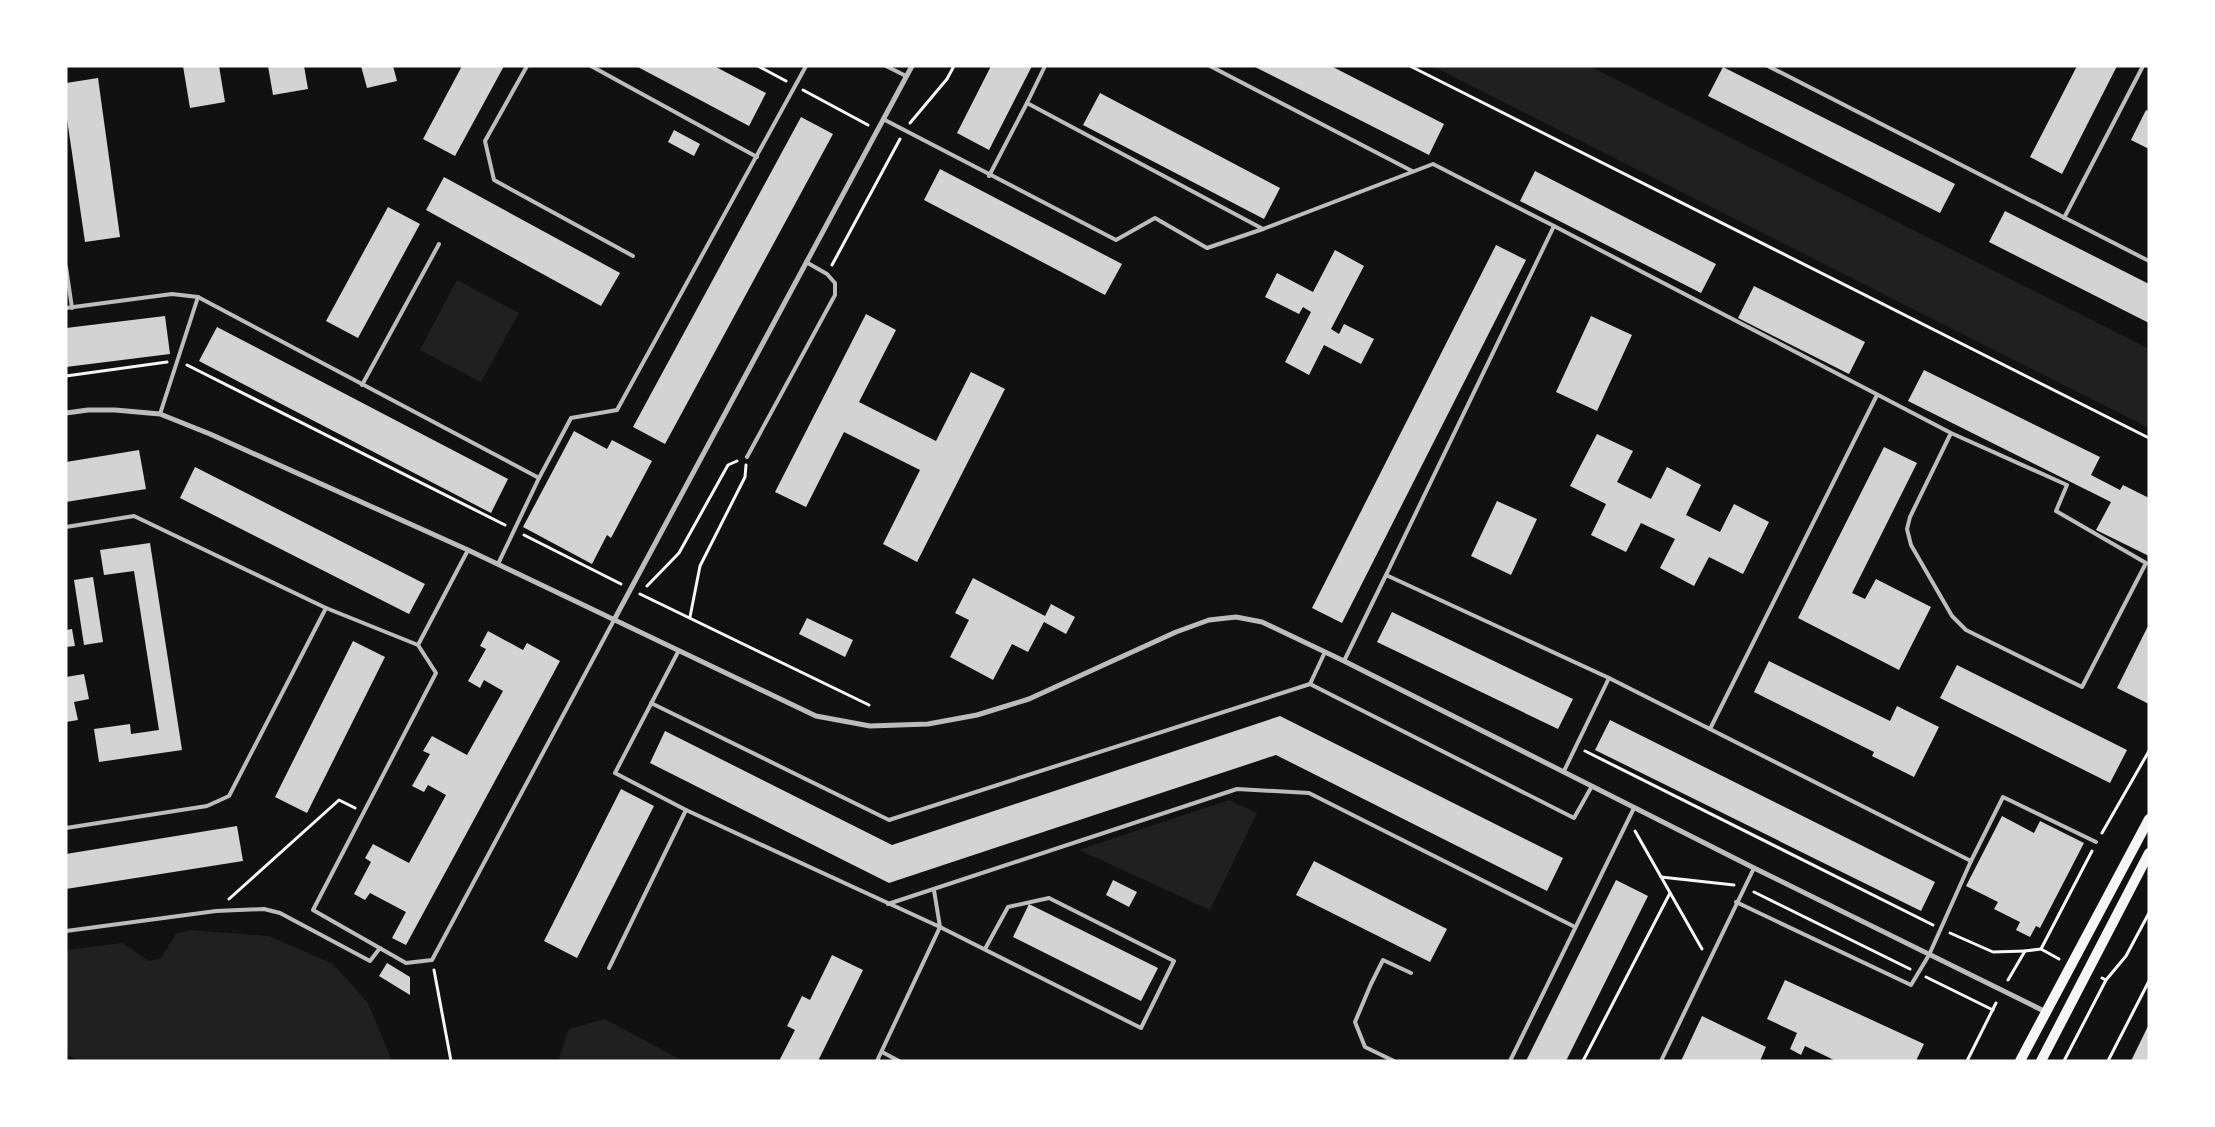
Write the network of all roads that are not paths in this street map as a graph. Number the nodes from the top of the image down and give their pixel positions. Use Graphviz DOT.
graph roads {
  1 [pos="527,66"];
  2 [pos="591,66"];
  3 [pos="806,66"];
  4 [pos="886,66"];
  5 [pos="912,66"];
  6 [pos="1045,66"];
  7 [pos="1210,66"];
  8 [pos="1768,66"];
  9 [pos="2143,67"];
  10 [pos="2149,71"];
  11 [pos="906,76"];
  12 [pos="1027,102"];
  13 [pos="883,119"];
  14 [pos="757,157"];
  15 [pos="1412,171"];
  16 [pos="989,176"];
  17 [pos="2064,218"];
  18 [pos="1554,226"];
  19 [pos="1263,229"];
  20 [pos="439,244"];
  21 [pos="633,256"];
  22 [pos="2149,261"];
  23 [pos="806,262"];
  24 [pos="66,267"];
  25 [pos="198,297"];
  26 [pos="66,308"];
  27 [pos="72,308"];
  28 [pos="362,385"];
  29 [pos="1877,395"];
  30 [pos="66,413"];
  31 [pos="160,414"];
  32 [pos="1951,433"];
  33 [pos="747,457"];
  34 [pos="539,478"];
  35 [pos="66,527"];
  36 [pos="468,550"];
  37 [pos="498,564"];
  38 [pos="1386,575"];
  39 [pos="326,608"];
  40 [pos="614,620"];
  41 [pos="418,646"];
  42 [pos="678,652"];
  43 [pos="1325,652"];
  44 [pos="1344,661"];
  45 [pos="1609,678"];
  46 [pos="1310,684"];
  47 [pos="651,703"];
  48 [pos="1710,729"];
  49 [pos="1564,771"];
  50 [pos="1592,786"];
  51 [pos="1634,808"];
  52 [pos="686,810"];
  53 [pos="2149,819"];
  54 [pos="66,828"];
  55 [pos="2096,842"];
  56 [pos="2149,853"];
  57 [pos="1971,861"];
  58 [pos="1754,868"];
  59 [pos="934,890"];
  60 [pos="1736,902"];
  61 [pos="888,904"];
  62 [pos="940,927"];
  63 [pos="1576,927"];
  64 [pos="66,931"];
  65 [pos="380,948"];
  66 [pos="985,949"];
  67 [pos="1929,955"];
  68 [pos="609,968"];
  69 [pos="1411,974"];
  70 [pos="2046,1012"];
  71 [pos="2062,1020"];
  72 [pos="882,1052"];
  73 [pos="877,1061"];
  74 [pos="899,1061"];
  75 [pos="1394,1061"];
  76 [pos="1510,1061"];
  77 [pos="1661,1061"];
  78 [pos="2020,1061"];
  79 [pos="2041,1061"];
  1 -- 21 [label="lane"];
  2 -- 14 [label="lane"];
  3 -- 14 [label="lane"];
  4 -- 11 [label="lane"];
  5 -- 11 [label="street"];
  6 -- 12 [label="lane"];
  7 -- 15 [label="lane"];
  8 -- 17 [label="lane"];
  9 -- 10 [label="lane"];
  9 -- 17 [label="lane"];
  11 -- 13 [label="street"];
  12 -- 16 [label="lane"];
  12 -- 19 [label="lane"];
  13 -- 16 [label="lane"];
  13 -- 23 [label="street"];
  14 -- 34 [label="lane"];
  15 -- 18 [label="lane"];
  15 -- 19 [label="lane"];
  16 -- 19 [label="lane"];
  17 -- 22 [label="lane"];
  18 -- 29 [label="lane"];
  18 -- 38 [label="lane"];
  20 -- 28 [label="lane"];
  23 -- 33 [label="lane"];
  23 -- 40 [label="street"];
  24 -- 27 [label="lane"];
  25 -- 27 [label="lane"];
  25 -- 28 [label="lane"];
  25 -- 31 [label="lane"];
  26 -- 27 [label="lane"];
  28 -- 34 [label="lane"];
  29 -- 32 [label="lane"];
  29 -- 48 [label="lane"];
  30 -- 31 [label="street"];
  31 -- 36 [label="street"];
  32 -- 32 [label="lane"];
  34 -- 37 [label="lane"];
  35 -- 39 [label="lane"];
  36 -- 37 [label="street"];
  36 -- 41 [label="lane"];
  37 -- 40 [label="street"];
  38 -- 44 [label="lane"];
  38 -- 45 [label="lane"];
  39 -- 41 [label="lane"];
  39 -- 54 [label="lane"];
  40 -- 42 [label="street"];
  40 -- 65 [label="lane"];
  41 -- 65 [label="lane"];
  42 -- 43 [label="street"];
  42 -- 47 [label="lane"];
  43 -- 44 [label="street"];
  43 -- 46 [label="lane"];
  44 -- 49 [label="street"];
  45 -- 48 [label="lane"];
  45 -- 49 [label="lane"];
  46 -- 47 [label="lane"];
  46 -- 50 [label="lane"];
  47 -- 52 [label="lane"];
  48 -- 57 [label="lane"];
  49 -- 50 [label="street"];
  50 -- 51 [label="street"];
  51 -- 58 [label="street"];
  51 -- 63 [label="lane"];
  52 -- 61 [label="lane"];
  52 -- 68 [label="lane"];
  53 -- 70 [label="main road"];
  55 -- 57 [label="lane"];
  56 -- 71 [label="main road"];
  57 -- 67 [label="lane"];
  58 -- 60 [label="lane"];
  58 -- 67 [label="street"];
  59 -- 61 [label="lane"];
  59 -- 62 [label="lane"];
  59 -- 63 [label="lane"];
  60 -- 67 [label="lane"];
  60 -- 77 [label="lane"];
  61 -- 62 [label="lane"];
  62 -- 66 [label="lane"];
  62 -- 72 [label="lane"];
  63 -- 76 [label="lane"];
  64 -- 65 [label="lane"];
  66 -- 66 [label="lane"];
  67 -- 70 [label="street"];
  69 -- 75 [label="lane"];
  70 -- 71 [label="main road"];
  70 -- 78 [label="main road"];
  71 -- 79 [label="main road"];
  72 -- 73 [label="lane"];
  72 -- 74 [label="lane"];
}
